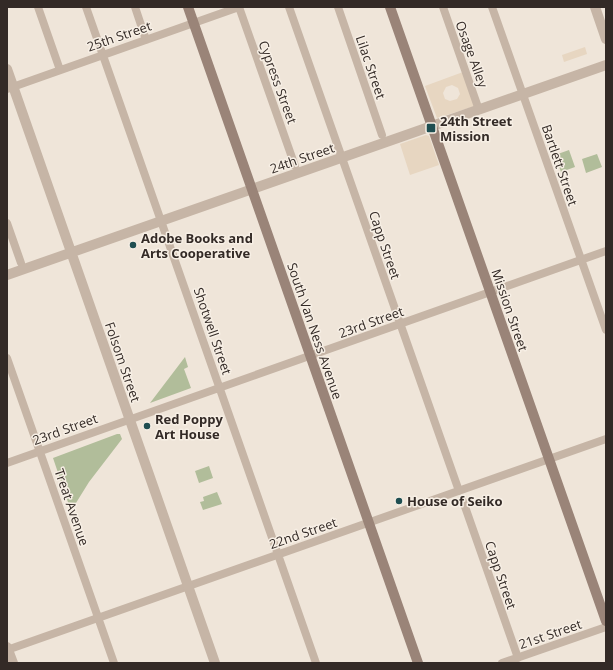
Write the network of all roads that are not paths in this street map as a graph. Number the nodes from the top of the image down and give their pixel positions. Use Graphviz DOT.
graph roads {
  1 [pos="38,7"];
  2 [pos="86,7"];
  3 [pos="135,7"];
  4 [pos="188,7"];
  5 [pos="239,7"];
  6 [pos="289,7"];
  7 [pos="338,7"];
  8 [pos="390,7"];
  9 [pos="443,7"];
  10 [pos="492,7"];
  11 [pos="595,7"];
  12 [pos="193,23"];
  13 [pos="606,39"];
  14 [pos="146,40"];
  15 [pos="103,55"];
  16 [pos="606,65"];
  17 [pos="7,69"];
  18 [pos="60,70"];
  19 [pos="10,88"];
  20 [pos="523,95"];
  21 [pos="479,110"];
  22 [pos="432,126"];
  23 [pos="382,135"];
  24 [pos="342,158"];
  25 [pos="295,166"];
  26 [pos="252,190"];
  27 [pos="161,221"];
  28 [pos="7,223"];
  29 [pos="606,251"];
  30 [pos="71,253"];
  31 [pos="581,260"];
  32 [pos="21,263"];
  33 [pos="7,275"];
  34 [pos="491,293"];
  35 [pos="401,325"];
  36 [pos="606,330"];
  37 [pos="310,356"];
  38 [pos="7,358"];
  39 [pos="220,387"];
  40 [pos="130,419"];
  41 [pos="606,439"];
  42 [pos="40,451"];
  43 [pos="549,460"];
  44 [pos="7,463"];
  45 [pos="459,491"];
  46 [pos="462,501"];
  47 [pos="369,523"];
  48 [pos="279,554"];
  49 [pos="188,586"];
  50 [pos="98,618"];
  51 [pos="606,621"];
  52 [pos="606,627"];
  53 [pos="7,649"];
  54 [pos="518,658"];
  55 [pos="13,663"];
  56 [pos="114,663"];
  57 [pos="215,663"];
  58 [pos="316,663"];
  59 [pos="418,663"];
  60 [pos="502,663"];
  1 -- 18 [label="street"];
  2 -- 15 [label="street, Shotwell Street"];
  3 -- 14 [label="street"];
  4 -- 12 [label="main road, South Van Ness Avenue"];
  5 -- 12 [label="street, 25th Street"];
  5 -- 25 [label="street, Cypress Street"];
  6 -- 24 [label="street, Capp Street"];
  7 -- 23 [label="street, Lilac Street"];
  8 -- 22 [label="main road, Mission Street"];
  9 -- 21 [label="street, Osage Alley"];
  10 -- 20 [label="street, Bartlett Street"];
  11 -- 13 [label="street"];
  12 -- 14 [label="street, 25th Street"];
  12 -- 26 [label="main road, South Van Ness Avenue"];
  14 -- 15 [label="street, 25th Street"];
  15 -- 18 [label="street, 25th Street"];
  15 -- 27 [label="street, Shotwell Street"];
  16 -- 20 [label="street, 24th Street"];
  17 -- 19 [label="street, Folsom Street"];
  18 -- 19 [label="street, 25th Street"];
  19 -- 30 [label="street, Folsom Street"];
  20 -- 21 [label="street, 24th Street"];
  20 -- 31 [label="street, Bartlett Street"];
  21 -- 22 [label="street, 24th Street"];
  22 -- 24 [label="street, 24th Street"];
  22 -- 34 [label="main road, Mission Street"];
  24 -- 26 [label="street, 24th Street"];
  24 -- 35 [label="street, Capp Street"];
  26 -- 27 [label="street, 24th Street"];
  26 -- 37 [label="main road, South Van Ness Avenue"];
  27 -- 30 [label="street, 24th Street"];
  27 -- 39 [label="street, Shotwell Street"];
  28 -- 32 [label="street"];
  29 -- 31 [label="street, 23rd Street"];
  30 -- 33 [label="street, 24th Street"];
  30 -- 40 [label="street, Folsom Street"];
  31 -- 34 [label="street, 23rd Street"];
  31 -- 36 [label="street, Bartlett Street"];
  34 -- 35 [label="street, 23rd Street"];
  34 -- 43 [label="main road, Mission Street"];
  35 -- 37 [label="street, 23rd Street"];
  35 -- 45 [label="street, Capp Street"];
  37 -- 39 [label="street, 23rd Street"];
  37 -- 47 [label="main road, South Van Ness Avenue"];
  38 -- 42 [label="street, Treat Avenue"];
  39 -- 40 [label="street, 23rd Street"];
  39 -- 48 [label="street, Shotwell Street"];
  40 -- 42 [label="street, 23rd Street"];
  40 -- 49 [label="street, Folsom Street"];
  41 -- 43 [label="street, 22nd Street"];
  42 -- 44 [label="street, 23rd Street"];
  42 -- 50 [label="street, Treat Avenue"];
  43 -- 45 [label="street, 22nd Street"];
  43 -- 51 [label="main road, Mission Street"];
  45 -- 47 [label="street, 22nd Street"];
  46 -- 54 [label="street, Capp Street"];
  47 -- 48 [label="street, 22nd Street"];
  47 -- 59 [label="main road, South Van Ness Avenue"];
  48 -- 49 [label="street, 22nd Street"];
  48 -- 58 [label="street, Shotwell Street"];
  49 -- 50 [label="street, 22nd Street"];
  49 -- 57 [label="street, Folsom Street"];
  50 -- 53 [label="street, 22nd Street"];
  50 -- 56 [label="street, Treat Avenue"];
  52 -- 54 [label="street, 21st Street"];
  53 -- 55 [label="street"];
  54 -- 60 [label="street, 21st Street"];
}
